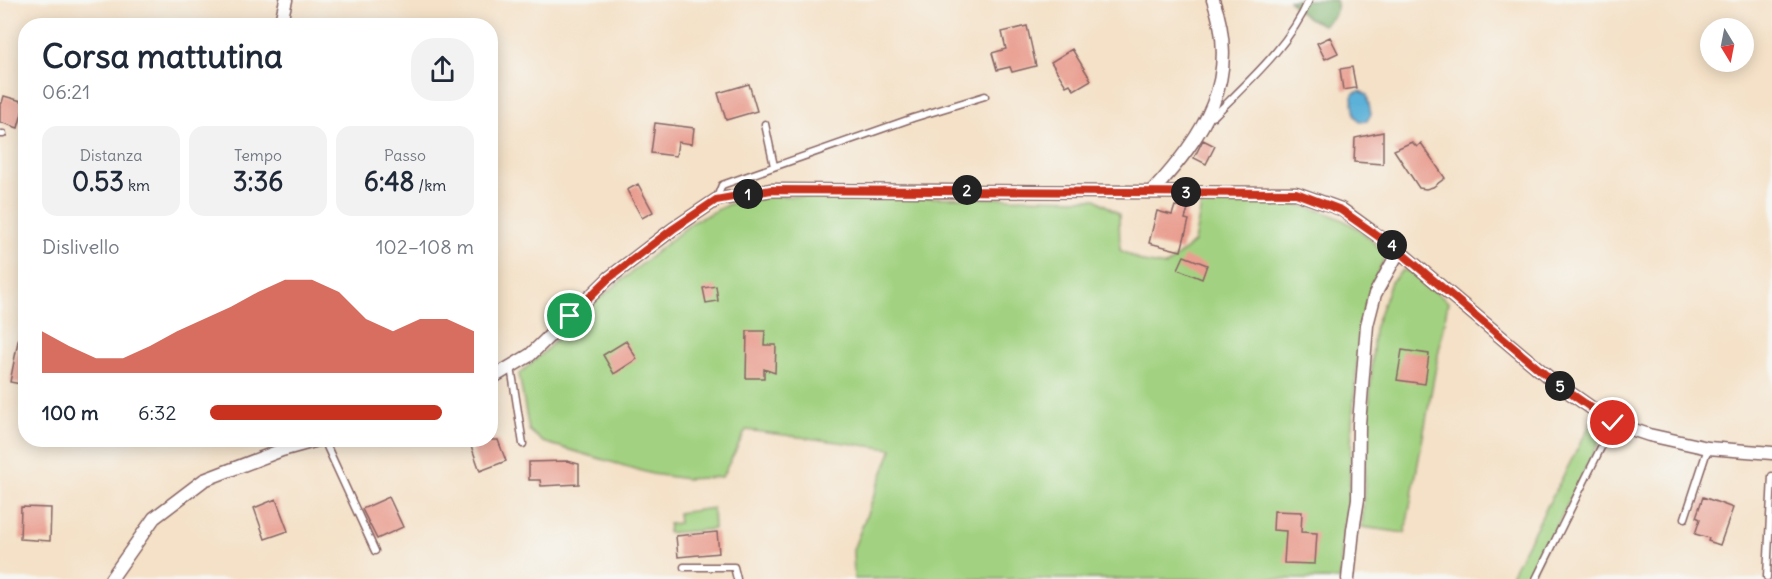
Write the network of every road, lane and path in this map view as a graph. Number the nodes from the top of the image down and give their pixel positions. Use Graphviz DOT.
graph roads {
  1 [pos="286,0"];
  2 [pos="1213,0"];
  3 [pos="1310,0"];
  4 [pos="282,18"];
  5 [pos="985,96"];
  6 [pos="1207,118"];
  7 [pos="765,124"];
  8 [pos="774,166"];
  9 [pos="1152,192"];
  10 [pos="716,200"];
  11 [pos="1399,251"];
  12 [pos="511,366"];
  13 [pos="498,375"];
  14 [pos="1613,423"];
  15 [pos="523,444"];
  16 [pos="278,447"];
  17 [pos="327,447"];
  18 [pos="1708,447"];
  19 [pos="1772,453"];
  20 [pos="1772,476"];
  21 [pos="1685,518"];
  22 [pos="375,551"];
  23 [pos="684,567"];
  24 [pos="1767,577"];
  25 [pos="111,579"];
  26 [pos="736,579"];
  27 [pos="1348,579"];
  28 [pos="1536,579"];
  1 -- 4 [label="street"];
  2 -- 6 [label="street"];
  3 -- 6 [label="lane"];
  5 -- 8 [label="lane"];
  6 -- 9 [label="street"];
  7 -- 8 [label="lane"];
  8 -- 10 [label="lane"];
  9 -- 10 [label="street"];
  9 -- 11 [label="street"];
  10 -- 12 [label="street"];
  11 -- 14 [label="street"];
  11 -- 27 [label="street"];
  12 -- 13 [label="street"];
  12 -- 15 [label="lane"];
  14 -- 18 [label="street"];
  14 -- 28 [label="lane"];
  16 -- 25 [label="street"];
  17 -- 22 [label="lane"];
  18 -- 19 [label="street"];
  18 -- 21 [label="lane"];
  20 -- 24 [label="lane"];
  23 -- 26 [label="lane"];
}
